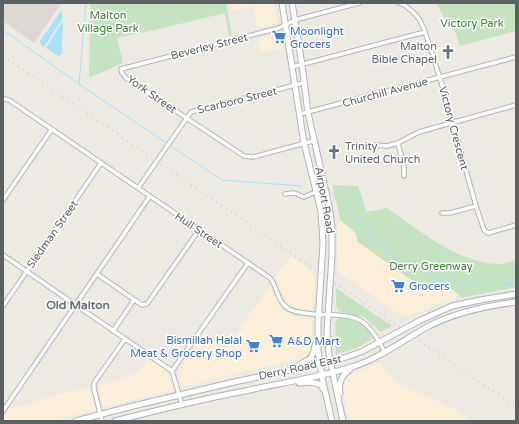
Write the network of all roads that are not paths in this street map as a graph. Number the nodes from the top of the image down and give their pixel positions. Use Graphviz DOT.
graph roads {
  1 [pos="282,3"];
  2 [pos="292,3"];
  3 [pos="359,3"];
  4 [pos="399,3"];
  5 [pos="295,20"];
  6 [pos="286,25"];
  7 [pos="425,32"];
  8 [pos="516,57"];
  9 [pos="302,65"];
  10 [pos="292,67"];
  11 [pos="121,69"];
  12 [pos="440,78"];
  13 [pos="303,83"];
  14 [pos="296,85"];
  15 [pos="3,99"];
  16 [pos="516,105"];
  17 [pos="308,113"];
  18 [pos="300,114"];
  19 [pos="186,118"];
  20 [pos="452,123"];
  21 [pos="52,129"];
  22 [pos="313,141"];
  23 [pos="304,143"];
  24 [pos="398,143"];
  25 [pos="376,145"];
  26 [pos="101,163"];
  27 [pos="404,176"];
  28 [pos="138,188"];
  29 [pos="324,188"];
  30 [pos="316,192"];
  31 [pos="285,194"];
  32 [pos="150,196"];
  33 [pos="3,200"];
  34 [pos="476,206"];
  35 [pos="442,213"];
  36 [pos="516,225"];
  37 [pos="199,230"];
  38 [pos="3,255"];
  39 [pos="248,263"];
  40 [pos="26,272"];
  41 [pos="97,274"];
  42 [pos="516,294"];
  43 [pos="134,300"];
  44 [pos="516,302"];
  45 [pos="76,305"];
  46 [pos="3,306"];
  47 [pos="318,314"];
  48 [pos="328,314"];
  49 [pos="113,331"];
  50 [pos="125,339"];
  51 [pos="317,339"];
  52 [pos="380,342"];
  53 [pos="384,353"];
  54 [pos="330,362"];
  55 [pos="320,364"];
  56 [pos="362,364"];
  57 [pos="172,371"];
  58 [pos="292,371"];
  59 [pos="332,373"];
  60 [pos="322,375"];
  61 [pos="286,382"];
  62 [pos="179,395"];
  63 [pos="182,405"];
  64 [pos="3,411"];
  65 [pos="341,413"];
  66 [pos="100,414"];
  67 [pos="331,418"];
  68 [pos="76,421"];
  69 [pos="102,421"];
  70 [pos="115,421"];
  71 [pos="343,421"];
  1 -- 6 [label="main road, Airport Road"];
  2 -- 5 [label="main road, Airport Road"];
  3 -- 5 [label="street"];
  4 -- 7 [label="street, Victory Crescent"];
  5 -- 6 [label="street, Beverley Street"];
  5 -- 9 [label="main road, Airport Road"];
  6 -- 10 [label="main road, Airport Road"];
  6 -- 11 [label="street, Beverley Street"];
  7 -- 9 [label="street"];
  7 -- 12 [label="street, Victory Crescent"];
  8 -- 12 [label="street, Churchill Avenue"];
  9 -- 10 [label="street"];
  9 -- 13 [label="main road, Airport Road"];
  10 -- 14 [label="main road, Airport Road"];
  11 -- 19 [label="street, York Street"];
  12 -- 17 [label="street, Churchill Avenue"];
  12 -- 20 [label="street, Victory Crescent"];
  13 -- 14 [label="street, Scarboro Street"];
  13 -- 17 [label="main road, Airport Road"];
  14 -- 18 [label="main road, Airport Road"];
  14 -- 19 [label="street, Scarboro Street"];
  15 -- 21 [label="street, Hull Street"];
  16 -- 20 [label="street"];
  17 -- 18 [label="street, Churchill Avenue"];
  17 -- 22 [label="main road, Airport Road"];
  18 -- 23 [label="main road, Airport Road"];
  19 -- 23 [label="street, York Street"];
  19 -- 28 [label="street, Scarboro Street"];
  20 -- 24 [label="street"];
  20 -- 34 [label="street, Victory Crescent"];
  21 -- 26 [label="street, Hull Street"];
  21 -- 33 [label="street"];
  22 -- 23 [label="street"];
  22 -- 29 [label="main road, Airport Road"];
  23 -- 30 [label="main road, Airport Road"];
  24 -- 25 [label="street"];
  24 -- 27 [label="street"];
  26 -- 28 [label="street, Hull Street"];
  26 -- 40 [label="street, Sledman Street"];
  28 -- 32 [label="street, Hull Street"];
  29 -- 30 [label="street"];
  29 -- 48 [label="main road, Airport Road"];
  30 -- 31 [label="street"];
  30 -- 47 [label="main road, Airport Road"];
  32 -- 37 [label="street, Hull Street"];
  32 -- 41 [label="street"];
  34 -- 35 [label="street"];
  34 -- 36 [label="street, Victory Crescent"];
  37 -- 39 [label="street, Hull Street"];
  37 -- 43 [label="street"];
  38 -- 40 [label="street"];
  39 -- 47 [label="street, Hull Street"];
  39 -- 57 [label="street"];
  40 -- 45 [label="street"];
  40 -- 46 [label="street, Sledman Street"];
  41 -- 43 [label="street"];
  41 -- 45 [label="street"];
  42 -- 52 [label="main road, Derry Road East"];
  43 -- 49 [label="street"];
  44 -- 53 [label="main road, Derry Road East"];
  45 -- 49 [label="street"];
  45 -- 64 [label="street"];
  47 -- 48 [label="street, Hull Street"];
  47 -- 51 [label="main road, Airport Road"];
  48 -- 52 [label="street, Hull Street"];
  48 -- 54 [label="main road, Airport Road"];
  49 -- 50 [label="street"];
  50 -- 57 [label="street"];
  50 -- 66 [label="street"];
  51 -- 55 [label="main road, Airport Road"];
  51 -- 58 [label="main road"];
  52 -- 53 [label="street, Hull Street"];
  52 -- 54 [label="main road, Derry Road East"];
  53 -- 56 [label="main road, Derry Road East"];
  54 -- 55 [label="main road, Derry Road East"];
  54 -- 59 [label="main road, Airport Road"];
  55 -- 58 [label="main road, Derry Road East"];
  55 -- 60 [label="main road, Airport Road"];
  56 -- 59 [label="main road, Derry Road East"];
  56 -- 65 [label="main road"];
  57 -- 62 [label="street"];
  58 -- 62 [label="main road, Derry Road East"];
  59 -- 60 [label="main road, Derry Road East"];
  59 -- 65 [label="main road, Airport Road"];
  60 -- 61 [label="main road, Derry Road East"];
  60 -- 67 [label="main road, Airport Road"];
  61 -- 63 [label="main road, Derry Road East"];
  61 -- 67 [label="main road"];
  62 -- 63 [label="street"];
  62 -- 66 [label="main road, Derry Road East"];
  63 -- 70 [label="main road, Derry Road East"];
  65 -- 71 [label="main road, Airport Road"];
  66 -- 68 [label="main road, Derry Road East"];
  66 -- 69 [label="street"];
}
